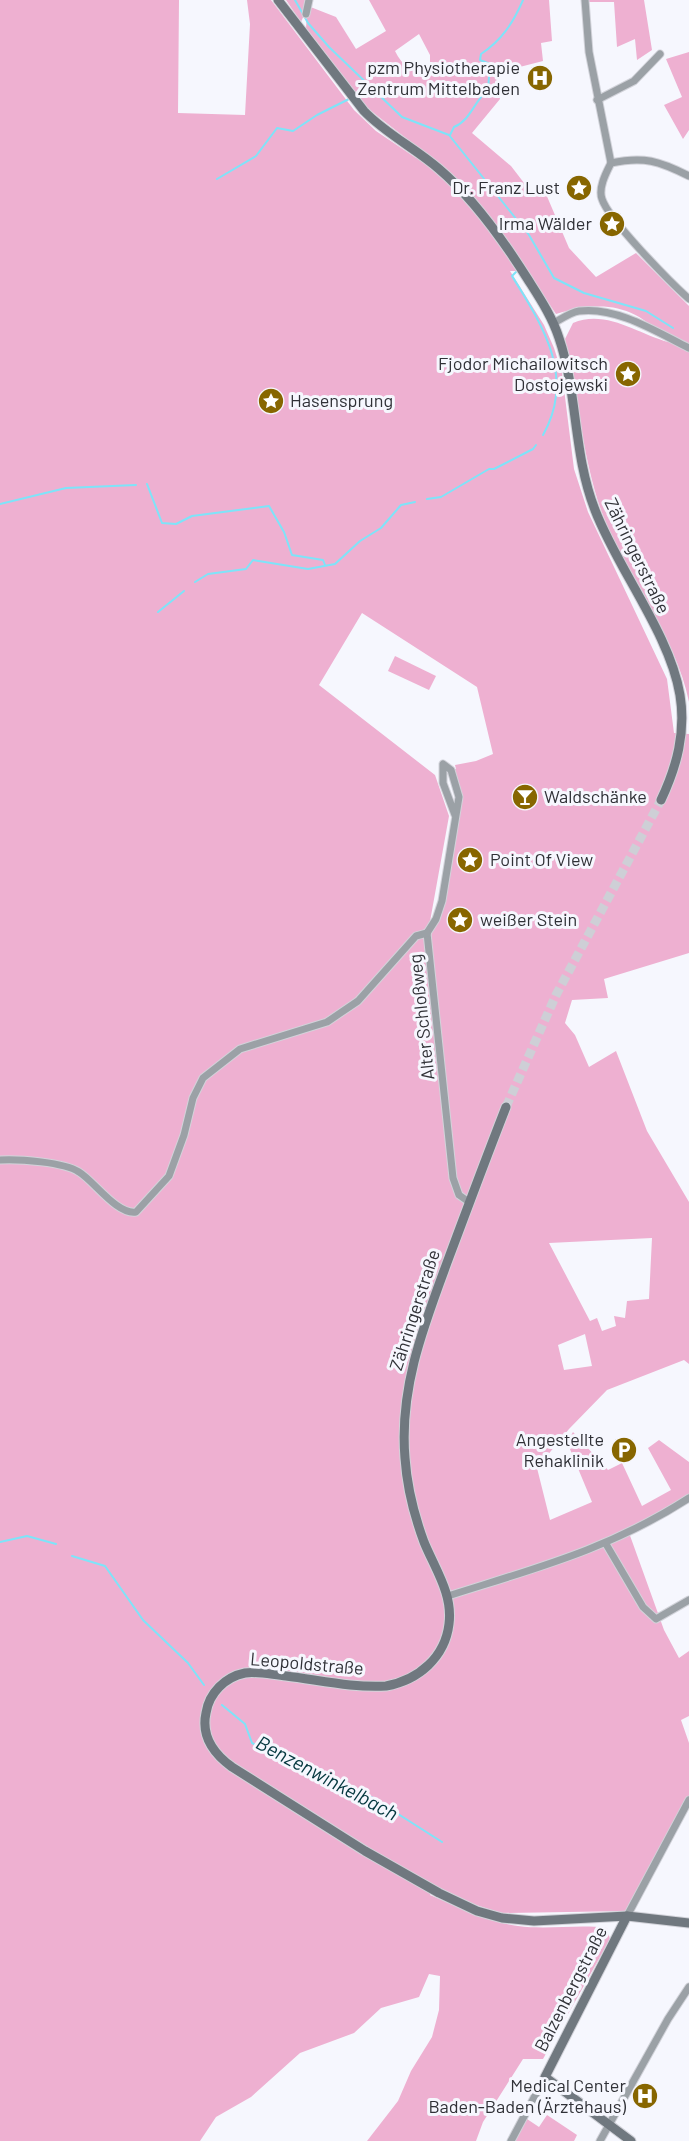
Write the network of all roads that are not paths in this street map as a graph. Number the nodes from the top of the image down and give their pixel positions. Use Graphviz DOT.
graph roads {
  1 [pos="278,0"];
  2 [pos="309,0"];
  3 [pos="585,0"];
  4 [pos="306,14"];
  5 [pos="660,54"];
  6 [pos="597,100"];
  7 [pos="611,163"];
  8 [pos="689,176"];
  9 [pos="689,299"];
  10 [pos="554,323"];
  11 [pos="689,348"];
  12 [pos="685,724"];
  13 [pos="661,800"];
  14 [pos="455,815"];
  15 [pos="427,933"];
  16 [pos="506,1107"];
  17 [pos="0,1160"];
  18 [pos="470,1202"];
  19 [pos="689,1497"];
  20 [pos="606,1544"];
  21 [pos="448,1596"];
  22 [pos="689,1600"];
  23 [pos="689,1800"];
  24 [pos="627,1916"];
  25 [pos="689,1923"];
  26 [pos="689,1987"];
  27 [pos="545,2077"];
  28 [pos="608,2126"];
  29 [pos="511,2141"];
  30 [pos="600,2141"];
  31 [pos="631,2141"];
  1 -- 10 [label="main road, Zähringerstraße"];
  2 -- 4 [label="street"];
  3 -- 6 [label="street"];
  5 -- 6 [label="street"];
  6 -- 7 [label="street"];
  7 -- 8 [label="street"];
  7 -- 9 [label="street"];
  10 -- 11 [label="street"];
  10 -- 12 [label="main road, Zähringerstraße"];
  12 -- 13 [label="main road, Zähringerstraße"];
  14 -- 14 [label="street"];
  14 -- 15 [label="street"];
  15 -- 17 [label="street, Alter Schloßweg"];
  15 -- 18 [label="street, Alter Schloßweg"];
  16 -- 18 [label="main road, Zähringerstraße"];
  18 -- 21 [label="main road, Zähringerstraße"];
  19 -- 20 [label="street"];
  20 -- 21 [label="street"];
  20 -- 22 [label="street"];
  21 -- 24 [label="main road, Leopoldstraße"];
  23 -- 24 [label="street"];
  24 -- 25 [label="main road, Leopoldstraße"];
  24 -- 27 [label="main road, Balzenbergstraße"];
  26 -- 28 [label="street"];
  27 -- 28 [label="main road"];
  27 -- 29 [label="street, Balzenbergstraße"];
  28 -- 30 [label="street"];
  28 -- 31 [label="main road"];
}
